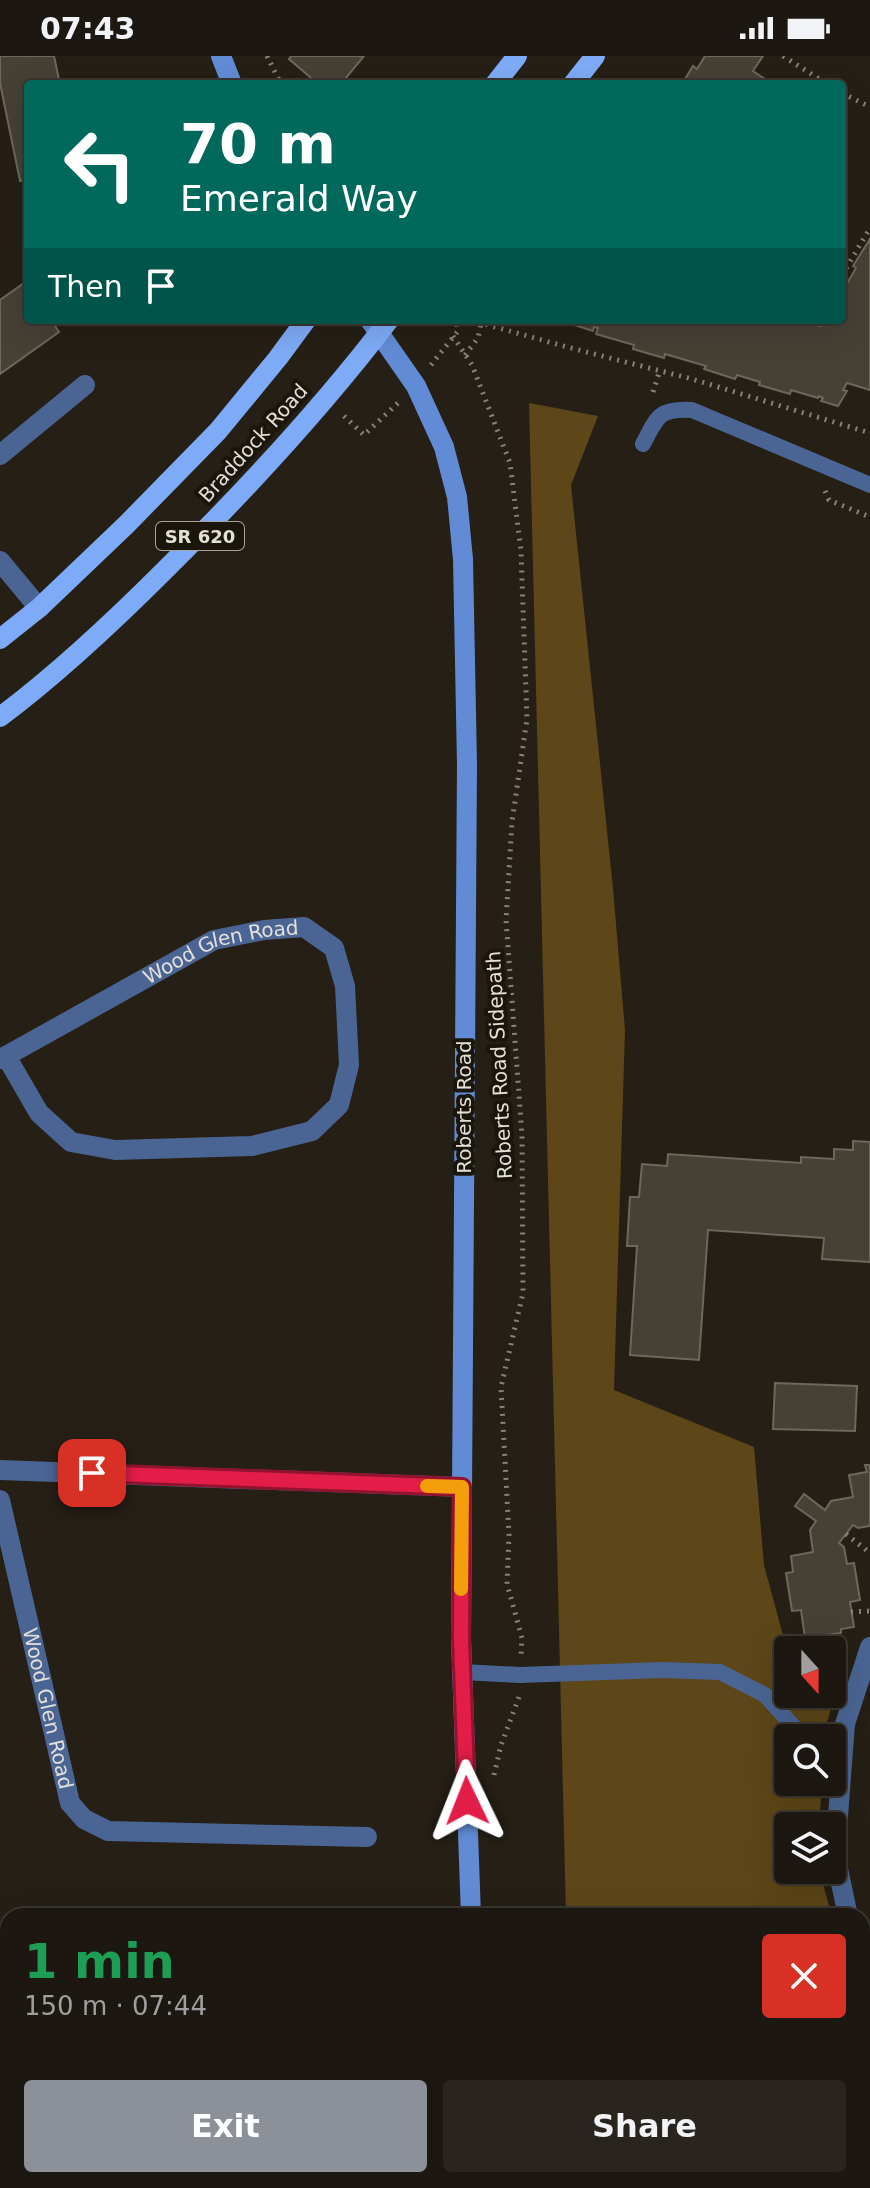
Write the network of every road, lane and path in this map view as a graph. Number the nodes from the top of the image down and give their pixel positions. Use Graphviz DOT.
graph roads {
  1 [pos="221,56"];
  2 [pos="267,56"];
  3 [pos="517,56"];
  4 [pos="595,56"];
  5 [pos="783,56"];
  6 [pos="230,80"];
  7 [pos="279,80"];
  8 [pos="498,80"];
  9 [pos="576,80"];
  10 [pos="821,80"];
  11 [pos="846,95"];
  12 [pos="870,107"];
  13 [pos="870,228"];
  14 [pos="846,268"];
  15 [pos="303,324"];
  16 [pos="457,324"];
  17 [pos="480,324"];
  18 [pos="492,324"];
  19 [pos="379,325"];
  20 [pos="465,355"];
  21 [pos="660,370"];
  22 [pos="85,385"];
  23 [pos="652,396"];
  24 [pos="870,433"];
  25 [pos="643,444"];
  26 [pos="0,455"];
  27 [pos="870,485"];
  28 [pos="824,486"];
  29 [pos="870,517"];
  30 [pos="0,561"];
  31 [pos="39,608"];
  32 [pos="0,639"];
  33 [pos="0,717"];
  34 [pos="3,1058"];
  35 [pos="0,1470"];
  36 [pos="462,1487"];
  37 [pos="0,1500"];
  38 [pos="846,1534"];
  39 [pos="870,1553"];
  40 [pos="870,1611"];
  41 [pos="851,1612"];
  42 [pos="870,1647"];
  43 [pos="462,1672"];
  44 [pos="520,1675"];
  45 [pos="791,1724"];
  46 [pos="845,1724"];
  47 [pos="492,1783"];
  48 [pos="836,1796"];
  49 [pos="367,1837"];
  50 [pos="471,1908"];
  51 [pos="846,1908"];
  1 -- 6 [label="main road"];
  2 -- 7 [label="path"];
  3 -- 8 [label="main road"];
  4 -- 9 [label="main road"];
  5 -- 10 [label="path"];
  11 -- 12 [label="path"];
  13 -- 14 [label="path"];
  15 -- 31 [label="main road, Braddock Road / SR 620"];
  16 -- 20 [label="path, Roberts Road Sidepath"];
  17 -- 20 [label="path"];
  18 -- 21 [label="path"];
  19 -- 33 [label="main road, Braddock Road / SR 620"];
  19 -- 36 [label="main road, Roberts Road"];
  20 -- 44 [label="path, Roberts Road Sidepath"];
  21 -- 23 [label="path"];
  21 -- 24 [label="path"];
  22 -- 26 [label="street"];
  25 -- 27 [label="lane"];
  28 -- 29 [label="path"];
  30 -- 31 [label="street"];
  31 -- 32 [label="main road, Braddock Road / SR 620"];
  34 -- 34 [label="street, Wood Glen Road"];
  35 -- 36 [label="street"];
  36 -- 43 [label="main road, Roberts Road"];
  37 -- 49 [label="street, Wood Glen Road"];
  38 -- 39 [label="path"];
  40 -- 41 [label="path"];
  42 -- 46 [label="street"];
  43 -- 44 [label="lane"];
  43 -- 50 [label="main road, Roberts Road"];
  44 -- 45 [label="lane"];
  44 -- 47 [label="path, Roberts Road Sidepath"];
  48 -- 51 [label="street"];
}
